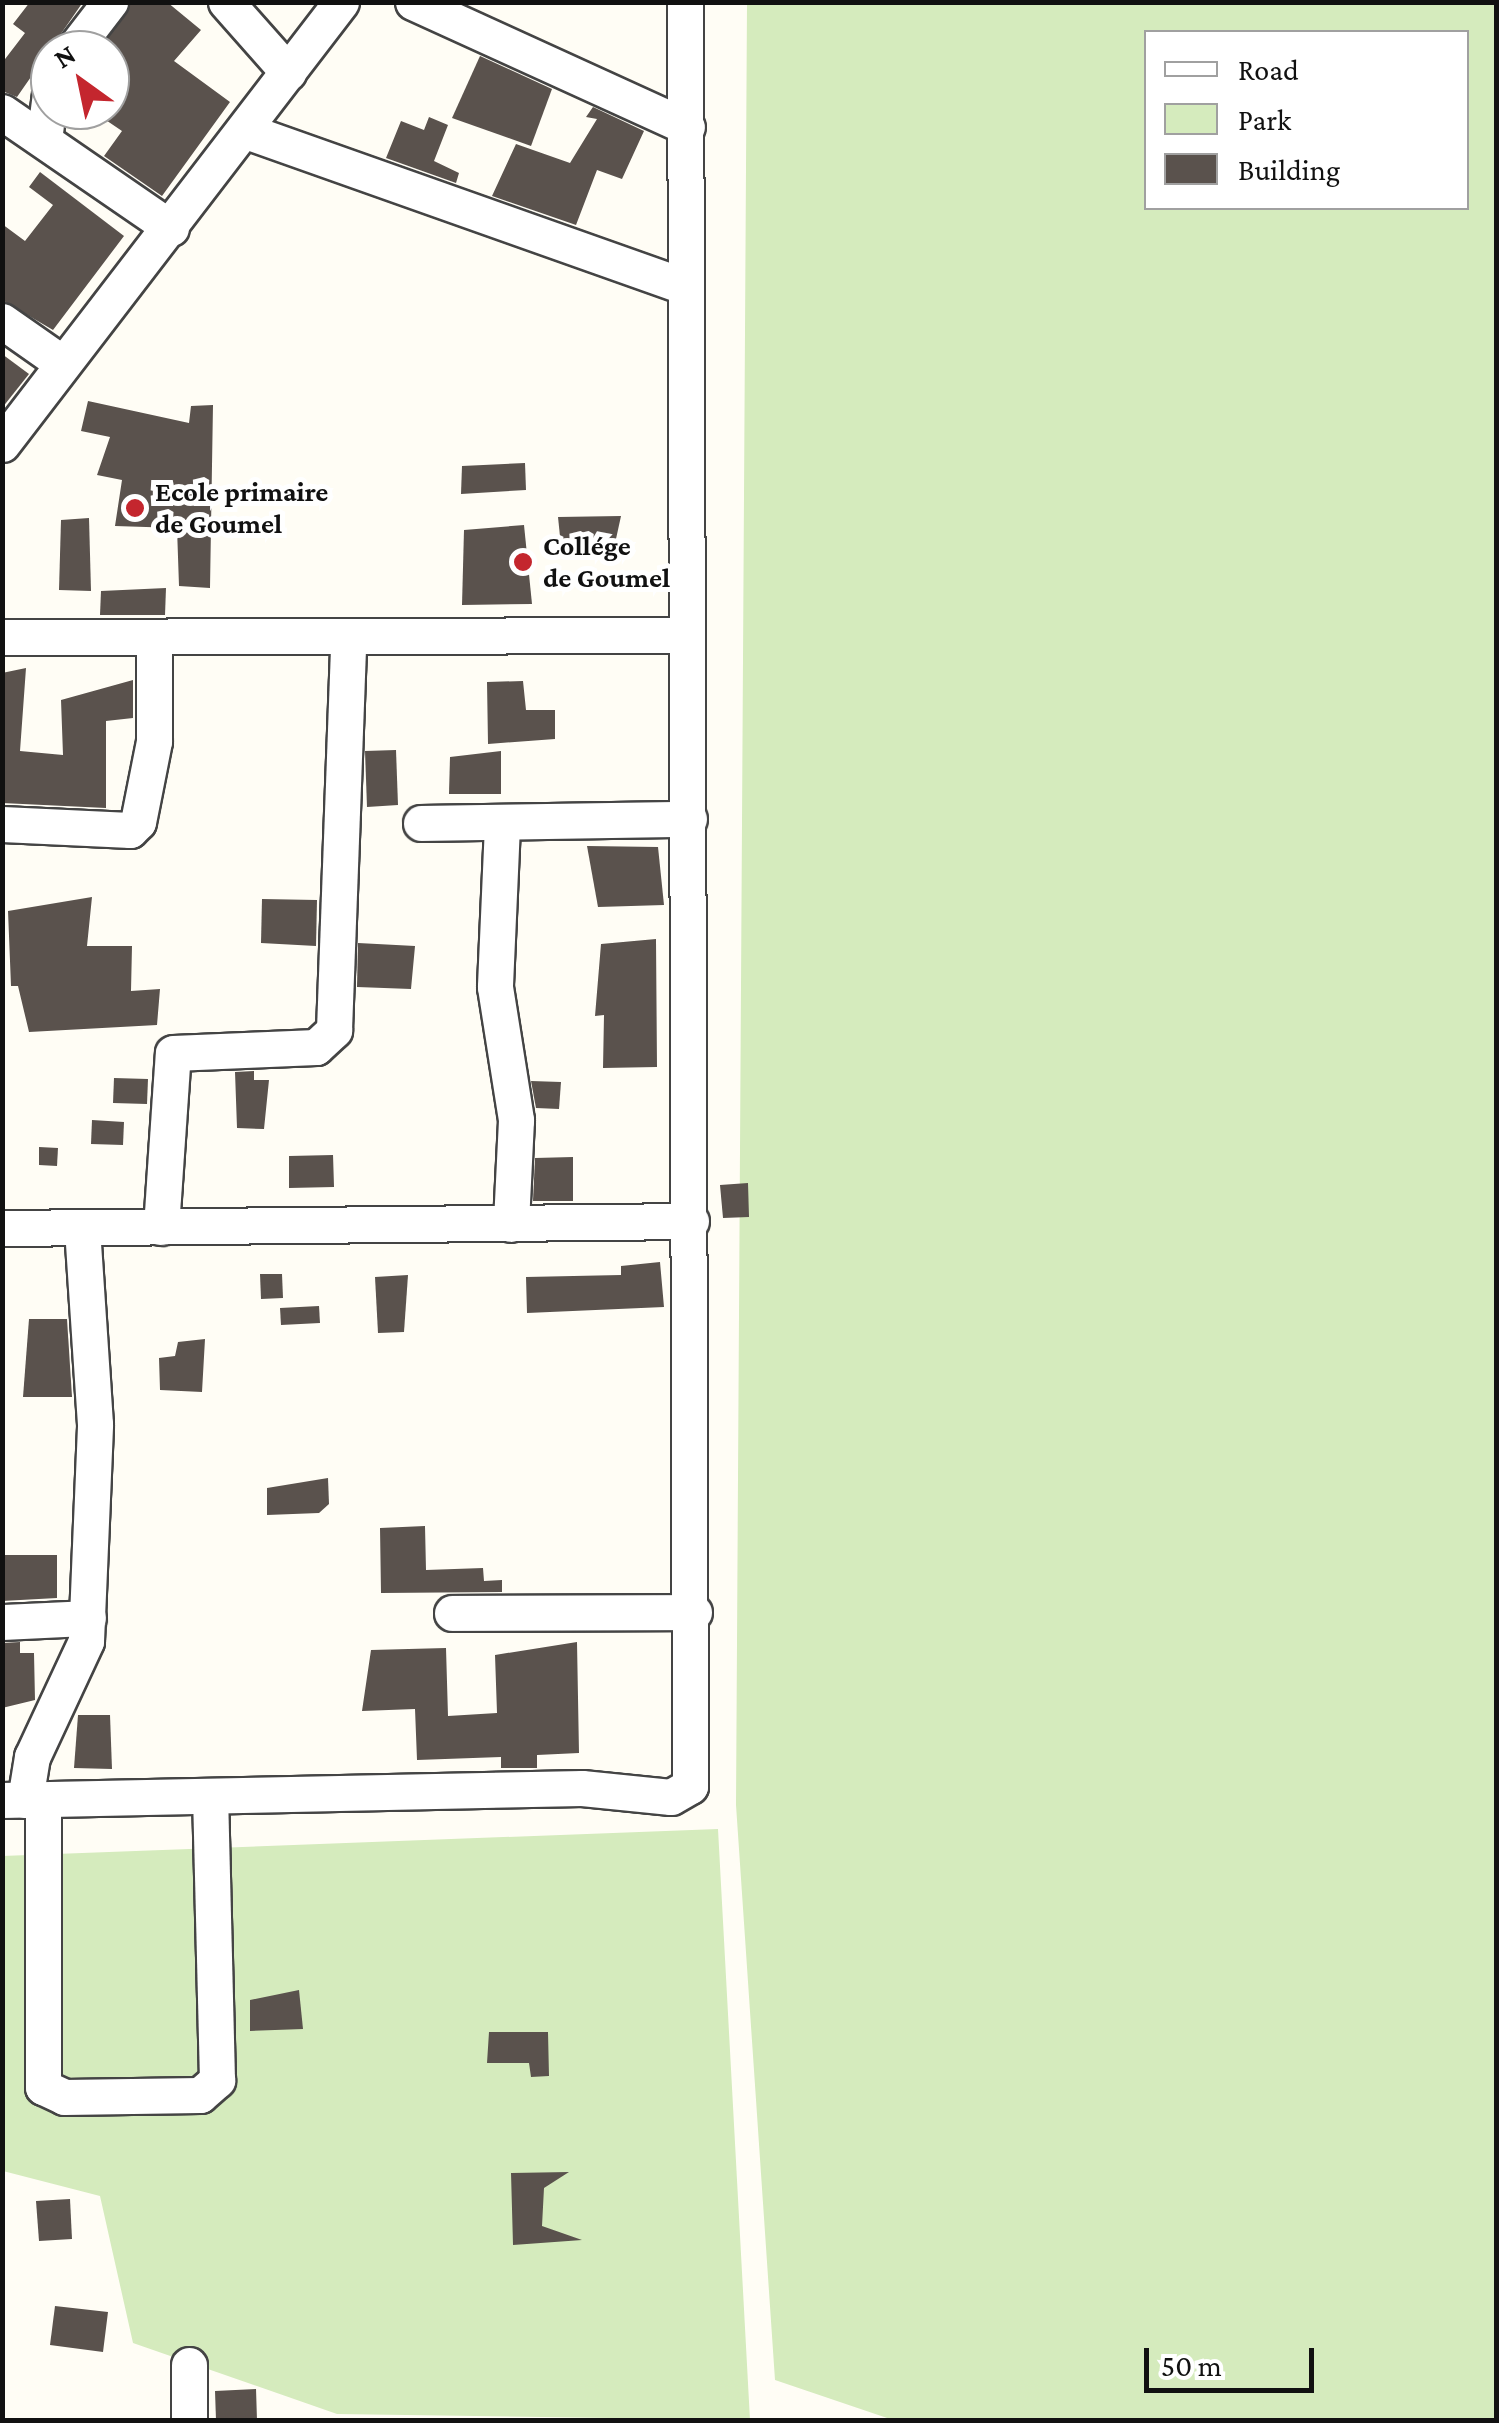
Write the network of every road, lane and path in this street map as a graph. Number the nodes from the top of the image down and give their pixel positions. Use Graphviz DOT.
graph roads {
  1 [pos="110,2"];
  2 [pos="226,2"];
  3 [pos="341,2"];
  4 [pos="413,2"];
  5 [pos="685,2"];
  6 [pos="88,30"];
  7 [pos="288,72"];
  8 [pos="2,112"];
  9 [pos="687,127"];
  10 [pos="45,130"];
  11 [pos="246,131"];
  12 [pos="44,140"];
  13 [pos="171,228"];
  14 [pos="684,286"];
  15 [pos="2,321"];
  16 [pos="62,363"];
  17 [pos="2,444"];
  18 [pos="687,635"];
  19 [pos="2,636"];
  20 [pos="154,638"];
  21 [pos="348,639"];
  22 [pos="690,819"];
  23 [pos="421,823"];
  24 [pos="2,824"];
  25 [pos="502,825"];
  26 [pos="691,1221"];
  27 [pos="511,1224"];
  28 [pos="161,1227"];
  29 [pos="2,1228"];
  30 [pos="82,1228"];
  31 [pos="694,1612"];
  32 [pos="452,1613"];
  33 [pos="88,1618"];
  34 [pos="2,1622"];
  35 [pos="210,1797"];
  36 [pos="24,1800"];
  37 [pos="189,2366"];
  38 [pos="189,2420"];
  1 -- 6 [label="street"];
  2 -- 7 [label="street"];
  3 -- 7 [label="street"];
  4 -- 9 [label="street"];
  5 -- 9 [label="street"];
  7 -- 11 [label="street"];
  8 -- 12 [label="street"];
  9 -- 14 [label="street"];
  10 -- 12 [label="street"];
  11 -- 13 [label="street"];
  11 -- 14 [label="street"];
  12 -- 13 [label="street"];
  13 -- 16 [label="street"];
  14 -- 18 [label="street"];
  15 -- 16 [label="street"];
  16 -- 17 [label="street"];
  18 -- 21 [label="street"];
  18 -- 22 [label="street"];
  19 -- 20 [label="street"];
  20 -- 21 [label="street"];
  20 -- 24 [label="street"];
  21 -- 28 [label="street"];
  22 -- 25 [label="street"];
  22 -- 26 [label="street"];
  23 -- 25 [label="street"];
  25 -- 27 [label="street"];
  26 -- 27 [label="street"];
  26 -- 31 [label="street"];
  27 -- 28 [label="street"];
  28 -- 30 [label="street"];
  29 -- 30 [label="street"];
  30 -- 33 [label="street"];
  31 -- 32 [label="street"];
  31 -- 35 [label="street"];
  33 -- 34 [label="street"];
  33 -- 36 [label="street"];
  35 -- 36 [label="street"];
  35 -- 36 [label="street"];
  37 -- 38 [label="street"];
}
